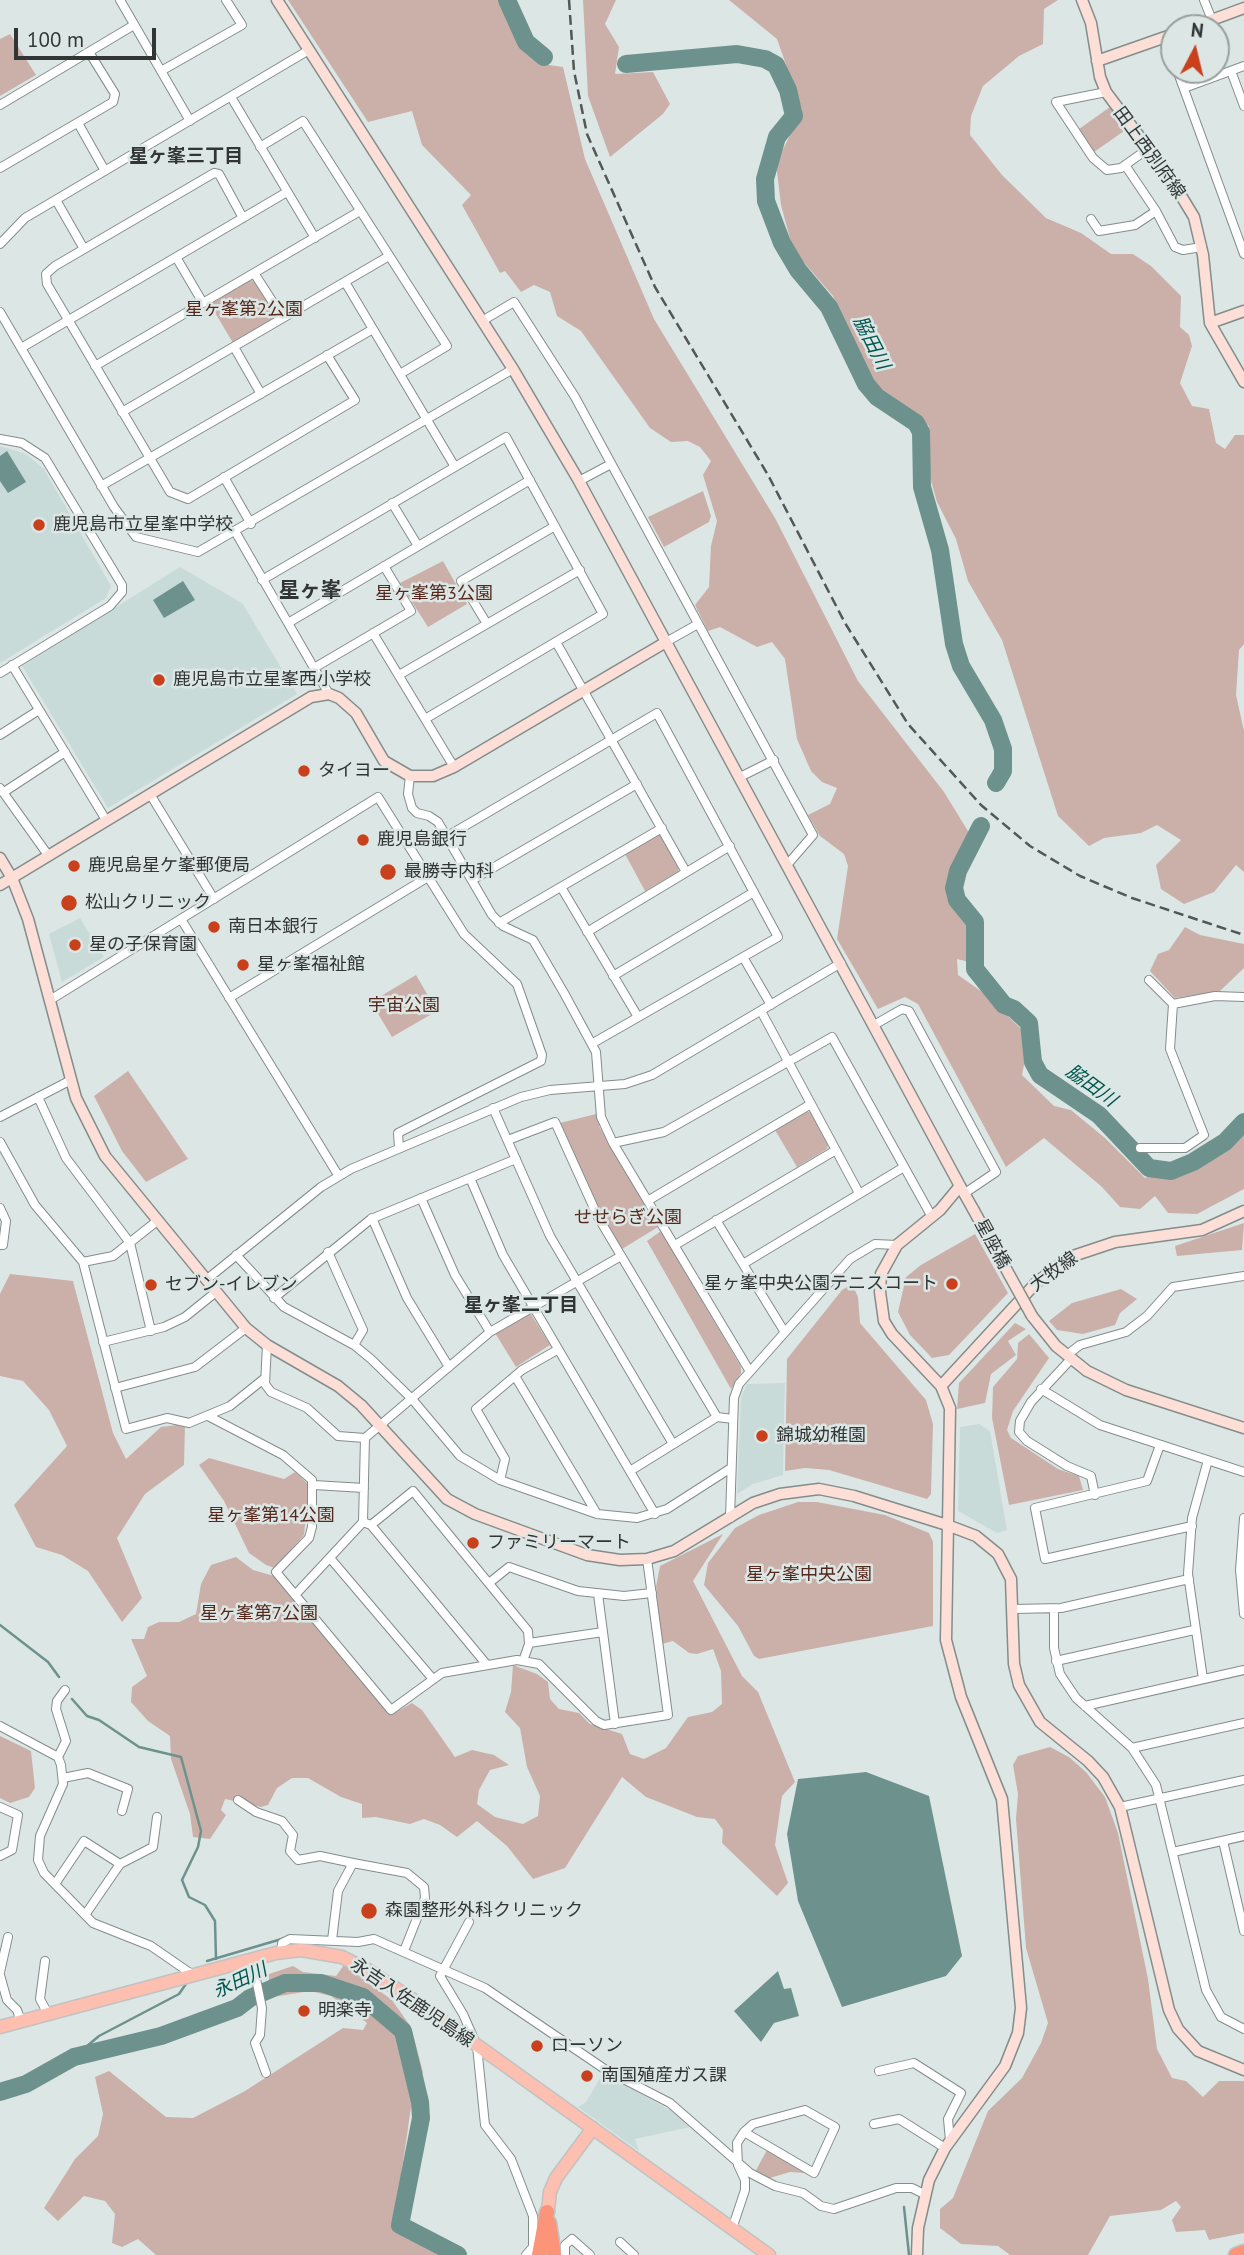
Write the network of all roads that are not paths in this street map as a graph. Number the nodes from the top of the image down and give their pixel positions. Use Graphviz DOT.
graph roads {
  1 [pos="120,0"];
  2 [pos="226,0"];
  3 [pos="277,0"];
  4 [pos="1082,0"];
  5 [pos="134,25"];
  6 [pos="1160,39"];
  7 [pos="309,50"];
  8 [pos="89,52"];
  9 [pos="1097,61"];
  10 [pos="1244,66"];
  11 [pos="161,71"];
  12 [pos="1231,71"];
  13 [pos="1182,84"];
  14 [pos="1184,88"];
  15 [pos="1106,92"];
  16 [pos="231,97"];
  17 [pos="0,105"];
  18 [pos="1244,106"];
  19 [pos="190,121"];
  20 [pos="78,123"];
  21 [pos="260,146"];
  22 [pos="1149,148"];
  23 [pos="1125,165"];
  24 [pos="0,168"];
  25 [pos="105,171"];
  26 [pos="287,192"];
  27 [pos="56,200"];
  28 [pos="360,211"];
  29 [pos="1156,211"];
  30 [pos="243,218"];
  31 [pos="1091,219"];
  32 [pos="315,238"];
  33 [pos="0,244"];
  34 [pos="1202,247"];
  35 [pos="84,249"];
  36 [pos="1244,254"];
  37 [pos="389,256"];
  38 [pos="176,257"];
  39 [pos="254,273"];
  40 [pos="345,282"];
  41 [pos="203,303"];
  42 [pos="1244,311"];
  43 [pos="0,312"];
  44 [pos="283,318"];
  45 [pos="68,321"];
  46 [pos="482,321"];
  47 [pos="1210,323"];
  48 [pos="373,329"];
  49 [pos="234,347"];
  50 [pos="21,348"];
  51 [pos="327,355"];
  52 [pos="95,366"];
  53 [pos="513,369"];
  54 [pos="400,374"];
  55 [pos="1244,382"];
  56 [pos="261,394"];
  57 [pos="122,412"];
  58 [pos="427,420"];
  59 [pos="0,439"];
  60 [pos="150,458"];
  61 [pos="611,464"];
  62 [pos="455,467"];
  63 [pos="224,477"];
  64 [pos="530,480"];
  65 [pos="579,481"];
  66 [pos="101,486"];
  67 [pos="392,503"];
  68 [pos="251,524"];
  69 [pos="555,526"];
  70 [pos="236,533"];
  71 [pos="418,546"];
  72 [pos="384,566"];
  73 [pos="580,570"];
  74 [pos="262,580"];
  75 [pos="288,623"];
  76 [pos="487,624"];
  77 [pos="698,624"];
  78 [pos="373,633"];
  79 [pos="556,642"];
  80 [pos="666,642"];
  81 [pos="12,665"];
  82 [pos="314,668"];
  83 [pos="0,673"];
  84 [pos="398,676"];
  85 [pos="585,690"];
  86 [pos="329,694"];
  87 [pos="39,710"];
  88 [pos="425,719"];
  89 [pos="0,734"];
  90 [pos="612,739"];
  91 [pos="65,752"];
  92 [pos="774,760"];
  93 [pos="454,767"];
  94 [pos="410,776"];
  95 [pos="740,777"];
  96 [pos="637,784"];
  97 [pos="2,790"];
  98 [pos="150,794"];
  99 [pos="106,820"];
  100 [pos="662,828"];
  101 [pos="446,837"];
  102 [pos="730,846"];
  103 [pos="48,855"];
  104 [pos="0,859"];
  105 [pos="787,865"];
  106 [pos="686,872"];
  107 [pos="428,877"];
  108 [pos="12,878"];
  109 [pos="472,880"];
  110 [pos="0,885"];
  111 [pos="561,887"];
  112 [pos="754,892"];
  113 [pos="214,899"];
  114 [pos="181,919"];
  115 [pos="499,923"];
  116 [pos="587,932"];
  117 [pos="743,957"];
  118 [pos="841,963"];
  119 [pos="613,976"];
  120 [pos="1149,980"];
  121 [pos="1244,997"];
  122 [pos="229,998"];
  123 [pos="50,1000"];
  124 [pos="1173,1004"];
  125 [pos="771,1005"];
  126 [pos="761,1011"];
  127 [pos="638,1017"];
  128 [pos="874,1025"];
  129 [pos="593,1043"];
  130 [pos="788,1061"];
  131 [pos="71,1080"];
  132 [pos="599,1087"];
  133 [pos="38,1097"];
  134 [pos="811,1104"];
  135 [pos="493,1108"];
  136 [pos="0,1117"];
  137 [pos="508,1140"];
  138 [pos="0,1142"];
  139 [pos="613,1143"];
  140 [pos="400,1148"];
  141 [pos="1140,1148"];
  142 [pos="836,1150"];
  143 [pos="516,1158"];
  144 [pos="904,1167"];
  145 [pos="338,1175"];
  146 [pos="470,1178"];
  147 [pos="962,1190"];
  148 [pos="859,1193"];
  149 [pos="421,1198"];
  150 [pos="649,1200"];
  151 [pos="0,1208"];
  152 [pos="1244,1211"];
  153 [pos="932,1217"];
  154 [pos="372,1218"];
  155 [pos="716,1220"];
  156 [pos="157,1221"];
  157 [pos="130,1243"];
  158 [pos="0,1245"];
  159 [pos="675,1245"];
  160 [pos="897,1245"];
  161 [pos="328,1252"];
  162 [pos="236,1255"];
  163 [pos="621,1256"];
  164 [pos="83,1262"];
  165 [pos="743,1264"];
  166 [pos="1244,1276"];
  167 [pos="206,1280"];
  168 [pos="577,1282"];
  169 [pos="216,1292"];
  170 [pos="274,1298"];
  171 [pos="533,1306"];
  172 [pos="246,1328"];
  173 [pos="151,1331"];
  174 [pos="784,1331"];
  175 [pos="490,1332"];
  176 [pos="103,1342"];
  177 [pos="267,1345"];
  178 [pos="354,1345"];
  179 [pos="557,1350"];
  180 [pos="1069,1357"];
  181 [pos="449,1367"];
  182 [pos="749,1370"];
  183 [pos="515,1376"];
  184 [pos="265,1378"];
  185 [pos="941,1386"];
  186 [pos="115,1388"];
  187 [pos="1041,1389"];
  188 [pos="412,1399"];
  189 [pos="208,1416"];
  190 [pos="717,1417"];
  191 [pos="733,1419"];
  192 [pos="380,1427"];
  193 [pos="1244,1428"];
  194 [pos="365,1438"];
  195 [pos="673,1444"];
  196 [pos="1160,1445"];
  197 [pos="1208,1460"];
  198 [pos="732,1468"];
  199 [pos="630,1471"];
  200 [pos="1244,1472"];
  201 [pos="500,1480"];
  202 [pos="314,1485"];
  203 [pos="364,1488"];
  204 [pos="1095,1495"];
  205 [pos="597,1514"];
  206 [pos="655,1514"];
  207 [pos="730,1518"];
  208 [pos="1244,1518"];
  209 [pos="367,1524"];
  210 [pos="947,1525"];
  211 [pos="1192,1526"];
  212 [pos="330,1558"];
  213 [pos="647,1559"];
  214 [pos="1189,1579"];
  215 [pos="489,1583"];
  216 [pos="652,1593"];
  217 [pos="598,1594"];
  218 [pos="295,1595"];
  219 [pos="1013,1609"];
  220 [pos="1054,1609"];
  221 [pos="1244,1615"];
  222 [pos="1194,1630"];
  223 [pos="603,1632"];
  224 [pos="529,1643"];
  225 [pos="523,1661"];
  226 [pos="1056,1661"];
  227 [pos="487,1665"];
  228 [pos="1244,1670"];
  229 [pos="432,1678"];
  230 [pos="1203,1679"];
  231 [pos="65,1690"];
  232 [pos="1085,1706"];
  233 [pos="1244,1723"];
  234 [pos="615,1724"];
  235 [pos="0,1727"];
  236 [pos="1132,1748"];
  237 [pos="58,1757"];
  238 [pos="64,1778"];
  239 [pos="1244,1780"];
  240 [pos="1161,1798"];
  241 [pos="238,1800"];
  242 [pos="0,1807"];
  243 [pos="1120,1807"];
  244 [pos="122,1811"];
  245 [pos="157,1817"];
  246 [pos="1244,1836"];
  247 [pos="1223,1841"];
  248 [pos="1173,1852"];
  249 [pos="0,1856"];
  250 [pos="353,1863"];
  251 [pos="120,1864"];
  252 [pos="55,1884"];
  253 [pos="85,1915"];
  254 [pos="469,1922"];
  255 [pos="1244,1931"];
  256 [pos="8,1937"];
  257 [pos="332,1940"];
  258 [pos="404,1951"];
  259 [pos="281,1952"];
  260 [pos="252,1959"];
  261 [pos="45,1961"];
  262 [pos="441,1969"];
  263 [pos="193,1975"];
  264 [pos="0,1976"];
  265 [pos="48,2014"];
  266 [pos="21,2021"];
  267 [pos="0,2027"];
  268 [pos="1244,2029"];
  269 [pos="477,2046"];
  270 [pos="1244,2070"];
  271 [pos="879,2071"];
  272 [pos="266,2073"];
  273 [pos="874,2124"];
  274 [pos="593,2128"];
  275 [pos="744,2132"];
  276 [pos="948,2145"];
  277 [pos="738,2165"];
  278 [pos="924,2194"];
  279 [pos="547,2212"];
  280 [pos="732,2229"];
  281 [pos="620,2242"];
  282 [pos="1244,2252"];
  283 [pos="526,2255"];
  284 [pos="539,2255"];
  285 [pos="546,2255"];
  286 [pos="554,2255"];
  287 [pos="565,2255"];
  288 [pos="590,2255"];
  289 [pos="634,2255"];
  290 [pos="769,2255"];
  291 [pos="917,2255"];
  292 [pos="1236,2255"];
  1 -- 5 [label="street"];
  2 -- 11 [label="street"];
  3 -- 7 [label="street, 星座橋"];
  4 -- 9 [label="street, 田上西別府線"];
  5 -- 8 [label="street"];
  5 -- 11 [label="street"];
  6 -- 9 [label="street"];
  7 -- 16 [label="street"];
  7 -- 46 [label="street, 星座橋"];
  8 -- 17 [label="street"];
  8 -- 20 [label="street"];
  9 -- 15 [label="street, 田上西別府線"];
  10 -- 12 [label="street"];
  11 -- 19 [label="street"];
  12 -- 14 [label="street"];
  12 -- 18 [label="street"];
  13 -- 14 [label="street"];
  14 -- 36 [label="street"];
  15 -- 22 [label="street, 田上西別府線"];
  15 -- 23 [label="street"];
  16 -- 19 [label="street"];
  16 -- 21 [label="street"];
  19 -- 25 [label="street"];
  20 -- 24 [label="street"];
  20 -- 25 [label="street"];
  21 -- 26 [label="street"];
  21 -- 28 [label="street"];
  22 -- 23 [label="street"];
  22 -- 34 [label="street, 田上西別府線"];
  23 -- 29 [label="street"];
  25 -- 27 [label="street"];
  26 -- 30 [label="street"];
  26 -- 32 [label="street"];
  27 -- 33 [label="street"];
  27 -- 35 [label="street"];
  28 -- 32 [label="street"];
  28 -- 37 [label="street"];
  29 -- 31 [label="street"];
  29 -- 34 [label="street"];
  30 -- 35 [label="street"];
  30 -- 38 [label="street"];
  32 -- 39 [label="street"];
  34 -- 47 [label="street, 田上西別府線"];
  35 -- 45 [label="street"];
  37 -- 40 [label="street"];
  37 -- 54 [label="street"];
  38 -- 41 [label="street"];
  38 -- 45 [label="street"];
  39 -- 41 [label="street"];
  39 -- 44 [label="street"];
  40 -- 44 [label="street"];
  40 -- 48 [label="street"];
  41 -- 52 [label="street"];
  42 -- 47 [label="street"];
  43 -- 50 [label="street"];
  44 -- 49 [label="street"];
  45 -- 50 [label="street"];
  45 -- 52 [label="street"];
  46 -- 53 [label="street, 星座橋"];
  46 -- 61 [label="street"];
  47 -- 55 [label="street, 田上西別府線"];
  48 -- 51 [label="street"];
  48 -- 54 [label="street"];
  49 -- 56 [label="street"];
  49 -- 57 [label="street"];
  50 -- 66 [label="street"];
  51 -- 56 [label="street"];
  51 -- 63 [label="street"];
  52 -- 57 [label="street"];
  53 -- 58 [label="street"];
  53 -- 65 [label="street, 星座橋"];
  54 -- 58 [label="street"];
  56 -- 60 [label="street"];
  57 -- 60 [label="street"];
  58 -- 62 [label="street"];
  58 -- 68 [label="street"];
  59 -- 81 [label="street"];
  60 -- 63 [label="street"];
  60 -- 66 [label="street"];
  61 -- 65 [label="street"];
  61 -- 77 [label="street"];
  62 -- 64 [label="street"];
  62 -- 67 [label="street"];
  63 -- 68 [label="street"];
  64 -- 69 [label="street"];
  64 -- 71 [label="street"];
  65 -- 80 [label="street, 星座橋"];
  66 -- 70 [label="street"];
  67 -- 71 [label="street"];
  67 -- 74 [label="street"];
  68 -- 70 [label="street"];
  69 -- 73 [label="street"];
  69 -- 76 [label="street"];
  70 -- 74 [label="street"];
  71 -- 72 [label="street"];
  72 -- 75 [label="street"];
  72 -- 78 [label="street"];
  73 -- 76 [label="street"];
  73 -- 79 [label="street"];
  74 -- 75 [label="street"];
  75 -- 82 [label="street"];
  76 -- 84 [label="street"];
  77 -- 80 [label="street"];
  77 -- 92 [label="street"];
  78 -- 82 [label="street"];
  78 -- 84 [label="street"];
  79 -- 85 [label="street"];
  79 -- 88 [label="street"];
  80 -- 85 [label="street"];
  80 -- 95 [label="street, 星座橋"];
  81 -- 83 [label="street"];
  81 -- 87 [label="street"];
  82 -- 86 [label="street"];
  84 -- 88 [label="street"];
  85 -- 90 [label="street"];
  85 -- 93 [label="street"];
  86 -- 94 [label="street"];
  86 -- 98 [label="street"];
  87 -- 89 [label="street"];
  87 -- 91 [label="street"];
  88 -- 93 [label="street"];
  90 -- 96 [label="street"];
  90 -- 101 [label="street"];
  90 -- 102 [label="street"];
  91 -- 97 [label="street"];
  91 -- 99 [label="street"];
  92 -- 95 [label="street"];
  92 -- 105 [label="street"];
  93 -- 94 [label="street"];
  94 -- 101 [label="street"];
  95 -- 105 [label="street, 星座橋"];
  96 -- 100 [label="street"];
  96 -- 109 [label="street"];
  97 -- 103 [label="street"];
  98 -- 99 [label="street"];
  98 -- 113 [label="street"];
  99 -- 103 [label="street"];
  100 -- 106 [label="street"];
  100 -- 111 [label="street"];
  101 -- 109 [label="street"];
  102 -- 106 [label="street"];
  102 -- 112 [label="street"];
  103 -- 108 [label="street"];
  104 -- 108 [label="street"];
  105 -- 118 [label="street, 星座橋"];
  106 -- 116 [label="street"];
  107 -- 113 [label="street"];
  107 -- 122 [label="street"];
  107 -- 140 [label="street"];
  108 -- 110 [label="street"];
  108 -- 123 [label="street"];
  109 -- 115 [label="street"];
  111 -- 115 [label="street"];
  111 -- 116 [label="street"];
  112 -- 117 [label="street"];
  112 -- 119 [label="street"];
  113 -- 114 [label="street"];
  114 -- 122 [label="street"];
  114 -- 123 [label="street"];
  115 -- 129 [label="street"];
  116 -- 119 [label="street"];
  117 -- 125 [label="street"];
  117 -- 127 [label="street"];
  118 -- 125 [label="street"];
  118 -- 128 [label="street, 星座橋"];
  119 -- 127 [label="street"];
  120 -- 124 [label="street"];
  121 -- 124 [label="street"];
  122 -- 145 [label="street"];
  123 -- 131 [label="street"];
  124 -- 141 [label="street"];
  125 -- 126 [label="street"];
  126 -- 130 [label="street"];
  126 -- 132 [label="street"];
  127 -- 129 [label="street"];
  128 -- 147 [label="street, 星座橋"];
  128 -- 147 [label="street"];
  129 -- 132 [label="street"];
  130 -- 134 [label="street"];
  130 -- 139 [label="street"];
  130 -- 144 [label="street"];
  131 -- 133 [label="street"];
  131 -- 156 [label="street"];
  132 -- 135 [label="street"];
  132 -- 139 [label="street"];
  133 -- 136 [label="street"];
  133 -- 157 [label="street"];
  134 -- 142 [label="street"];
  134 -- 150 [label="street"];
  135 -- 137 [label="street"];
  135 -- 140 [label="street"];
  137 -- 143 [label="street"];
  137 -- 163 [label="street"];
  138 -- 164 [label="street"];
  139 -- 150 [label="street"];
  140 -- 145 [label="street"];
  142 -- 148 [label="street"];
  142 -- 155 [label="street"];
  143 -- 146 [label="street"];
  143 -- 168 [label="street"];
  144 -- 148 [label="street"];
  144 -- 153 [label="street"];
  145 -- 162 [label="street"];
  146 -- 149 [label="street"];
  146 -- 171 [label="street"];
  147 -- 153 [label="street"];
  147 -- 180 [label="street, 星座橋, bridge"];
  148 -- 165 [label="street"];
  149 -- 154 [label="street"];
  149 -- 175 [label="street"];
  150 -- 159 [label="street"];
  151 -- 158 [label="street"];
  152 -- 185 [label="street, 大牧線"];
  153 -- 160 [label="street"];
  154 -- 161 [label="street"];
  154 -- 181 [label="street"];
  155 -- 159 [label="street"];
  155 -- 165 [label="street"];
  156 -- 157 [label="street"];
  156 -- 167 [label="street"];
  157 -- 164 [label="street"];
  157 -- 173 [label="street"];
  159 -- 182 [label="street"];
  160 -- 174 [label="street"];
  160 -- 185 [label="street"];
  161 -- 170 [label="street"];
  161 -- 178 [label="street"];
  162 -- 167 [label="street"];
  162 -- 170 [label="street"];
  163 -- 168 [label="street"];
  163 -- 190 [label="street"];
  164 -- 176 [label="street"];
  165 -- 174 [label="street"];
  166 -- 180 [label="street"];
  167 -- 169 [label="street"];
  168 -- 171 [label="street"];
  168 -- 195 [label="street"];
  169 -- 172 [label="street"];
  169 -- 173 [label="street"];
  170 -- 178 [label="street"];
  171 -- 175 [label="street"];
  171 -- 179 [label="street"];
  172 -- 177 [label="street"];
  172 -- 186 [label="street"];
  173 -- 176 [label="street"];
  174 -- 182 [label="street"];
  175 -- 181 [label="street"];
  176 -- 186 [label="street"];
  177 -- 184 [label="street"];
  177 -- 192 [label="street"];
  178 -- 188 [label="street"];
  179 -- 183 [label="street"];
  179 -- 199 [label="street"];
  180 -- 187 [label="street"];
  180 -- 193 [label="street, 星座橋"];
  181 -- 188 [label="street"];
  182 -- 191 [label="street"];
  183 -- 201 [label="street"];
  183 -- 205 [label="street"];
  184 -- 189 [label="street"];
  184 -- 194 [label="street"];
  185 -- 210 [label="street"];
  186 -- 189 [label="street"];
  187 -- 196 [label="street"];
  187 -- 204 [label="street"];
  188 -- 192 [label="street"];
  188 -- 201 [label="street"];
  189 -- 202 [label="street"];
  190 -- 191 [label="street"];
  190 -- 195 [label="street"];
  191 -- 198 [label="street"];
  192 -- 194 [label="street"];
  192 -- 213 [label="street"];
  194 -- 203 [label="street"];
  195 -- 199 [label="street"];
  196 -- 197 [label="street"];
  196 -- 204 [label="street"];
  197 -- 200 [label="street"];
  197 -- 211 [label="street"];
  198 -- 206 [label="street"];
  198 -- 207 [label="street"];
  199 -- 206 [label="street"];
  201 -- 205 [label="street"];
  202 -- 203 [label="street"];
  202 -- 218 [label="street"];
  203 -- 209 [label="street"];
  204 -- 211 [label="street"];
  205 -- 206 [label="street"];
  207 -- 210 [label="street"];
  207 -- 213 [label="street"];
  208 -- 221 [label="street"];
  209 -- 212 [label="street"];
  209 -- 215 [label="street"];
  209 -- 227 [label="street"];
  210 -- 219 [label="street"];
  210 -- 276 [label="street"];
  211 -- 214 [label="street"];
  212 -- 218 [label="street"];
  212 -- 229 [label="street"];
  213 -- 216 [label="street"];
  214 -- 220 [label="street"];
  214 -- 222 [label="street"];
  215 -- 217 [label="street"];
  215 -- 224 [label="street"];
  216 -- 217 [label="street"];
  216 -- 234 [label="street"];
  217 -- 223 [label="street"];
  218 -- 229 [label="street"];
  219 -- 220 [label="street"];
  219 -- 243 [label="street"];
  220 -- 226 [label="street"];
  222 -- 226 [label="street"];
  222 -- 230 [label="street"];
  223 -- 224 [label="street"];
  223 -- 234 [label="street"];
  224 -- 225 [label="street"];
  225 -- 227 [label="street"];
  225 -- 234 [label="street"];
  226 -- 232 [label="street"];
  227 -- 229 [label="street"];
  228 -- 230 [label="street"];
  230 -- 232 [label="street"];
  231 -- 237 [label="street"];
  232 -- 236 [label="street"];
  233 -- 236 [label="street"];
  235 -- 237 [label="street"];
  236 -- 240 [label="street"];
  237 -- 238 [label="street"];
  238 -- 244 [label="street"];
  238 -- 252 [label="street"];
  239 -- 240 [label="street"];
  240 -- 243 [label="street"];
  240 -- 248 [label="street"];
  241 -- 250 [label="street"];
  242 -- 249 [label="street"];
  243 -- 270 [label="street"];
  245 -- 251 [label="street"];
  246 -- 247 [label="street"];
  247 -- 248 [label="street"];
  247 -- 255 [label="street"];
  248 -- 268 [label="street"];
  250 -- 257 [label="street"];
  250 -- 258 [label="street"];
  251 -- 252 [label="street"];
  251 -- 253 [label="street"];
  252 -- 253 [label="street"];
  253 -- 263 [label="street"];
  254 -- 262 [label="street"];
  256 -- 264 [label="street"];
  257 -- 258 [label="street"];
  257 -- 259 [label="street"];
  258 -- 262 [label="street"];
  259 -- 260 [label="main road, 永吉入佐鹿児島線"];
  259 -- 269 [label="main road, 永吉入佐鹿児島線"];
  260 -- 263 [label="main road, 永吉入佐鹿児島線"];
  260 -- 272 [label="street"];
  261 -- 265 [label="street"];
  262 -- 269 [label="street"];
  262 -- 277 [label="street"];
  263 -- 265 [label="main road, 永吉入佐鹿児島線"];
  264 -- 266 [label="street"];
  265 -- 266 [label="main road, 永吉入佐鹿児島線"];
  266 -- 267 [label="main road, 永吉入佐鹿児島線"];
  269 -- 274 [label="main road, 永吉入佐鹿児島線"];
  269 -- 283 [label="street"];
  271 -- 276 [label="street"];
  273 -- 276 [label="street"];
  274 -- 279 [label="main road"];
  274 -- 280 [label="main road, 永吉入佐鹿児島線"];
  275 -- 275 [label="street"];
  275 -- 277 [label="street"];
  276 -- 278 [label="street"];
  277 -- 278 [label="street"];
  277 -- 280 [label="street"];
  278 -- 291 [label="street"];
  279 -- 284 [label="highway"];
  279 -- 285 [label="main road"];
  279 -- 286 [label="highway"];
  280 -- 290 [label="main road, 永吉入佐鹿児島線"];
  281 -- 289 [label="street"];
  282 -- 292 [label="highway"];
  287 -- 288 [label="street"];
}
